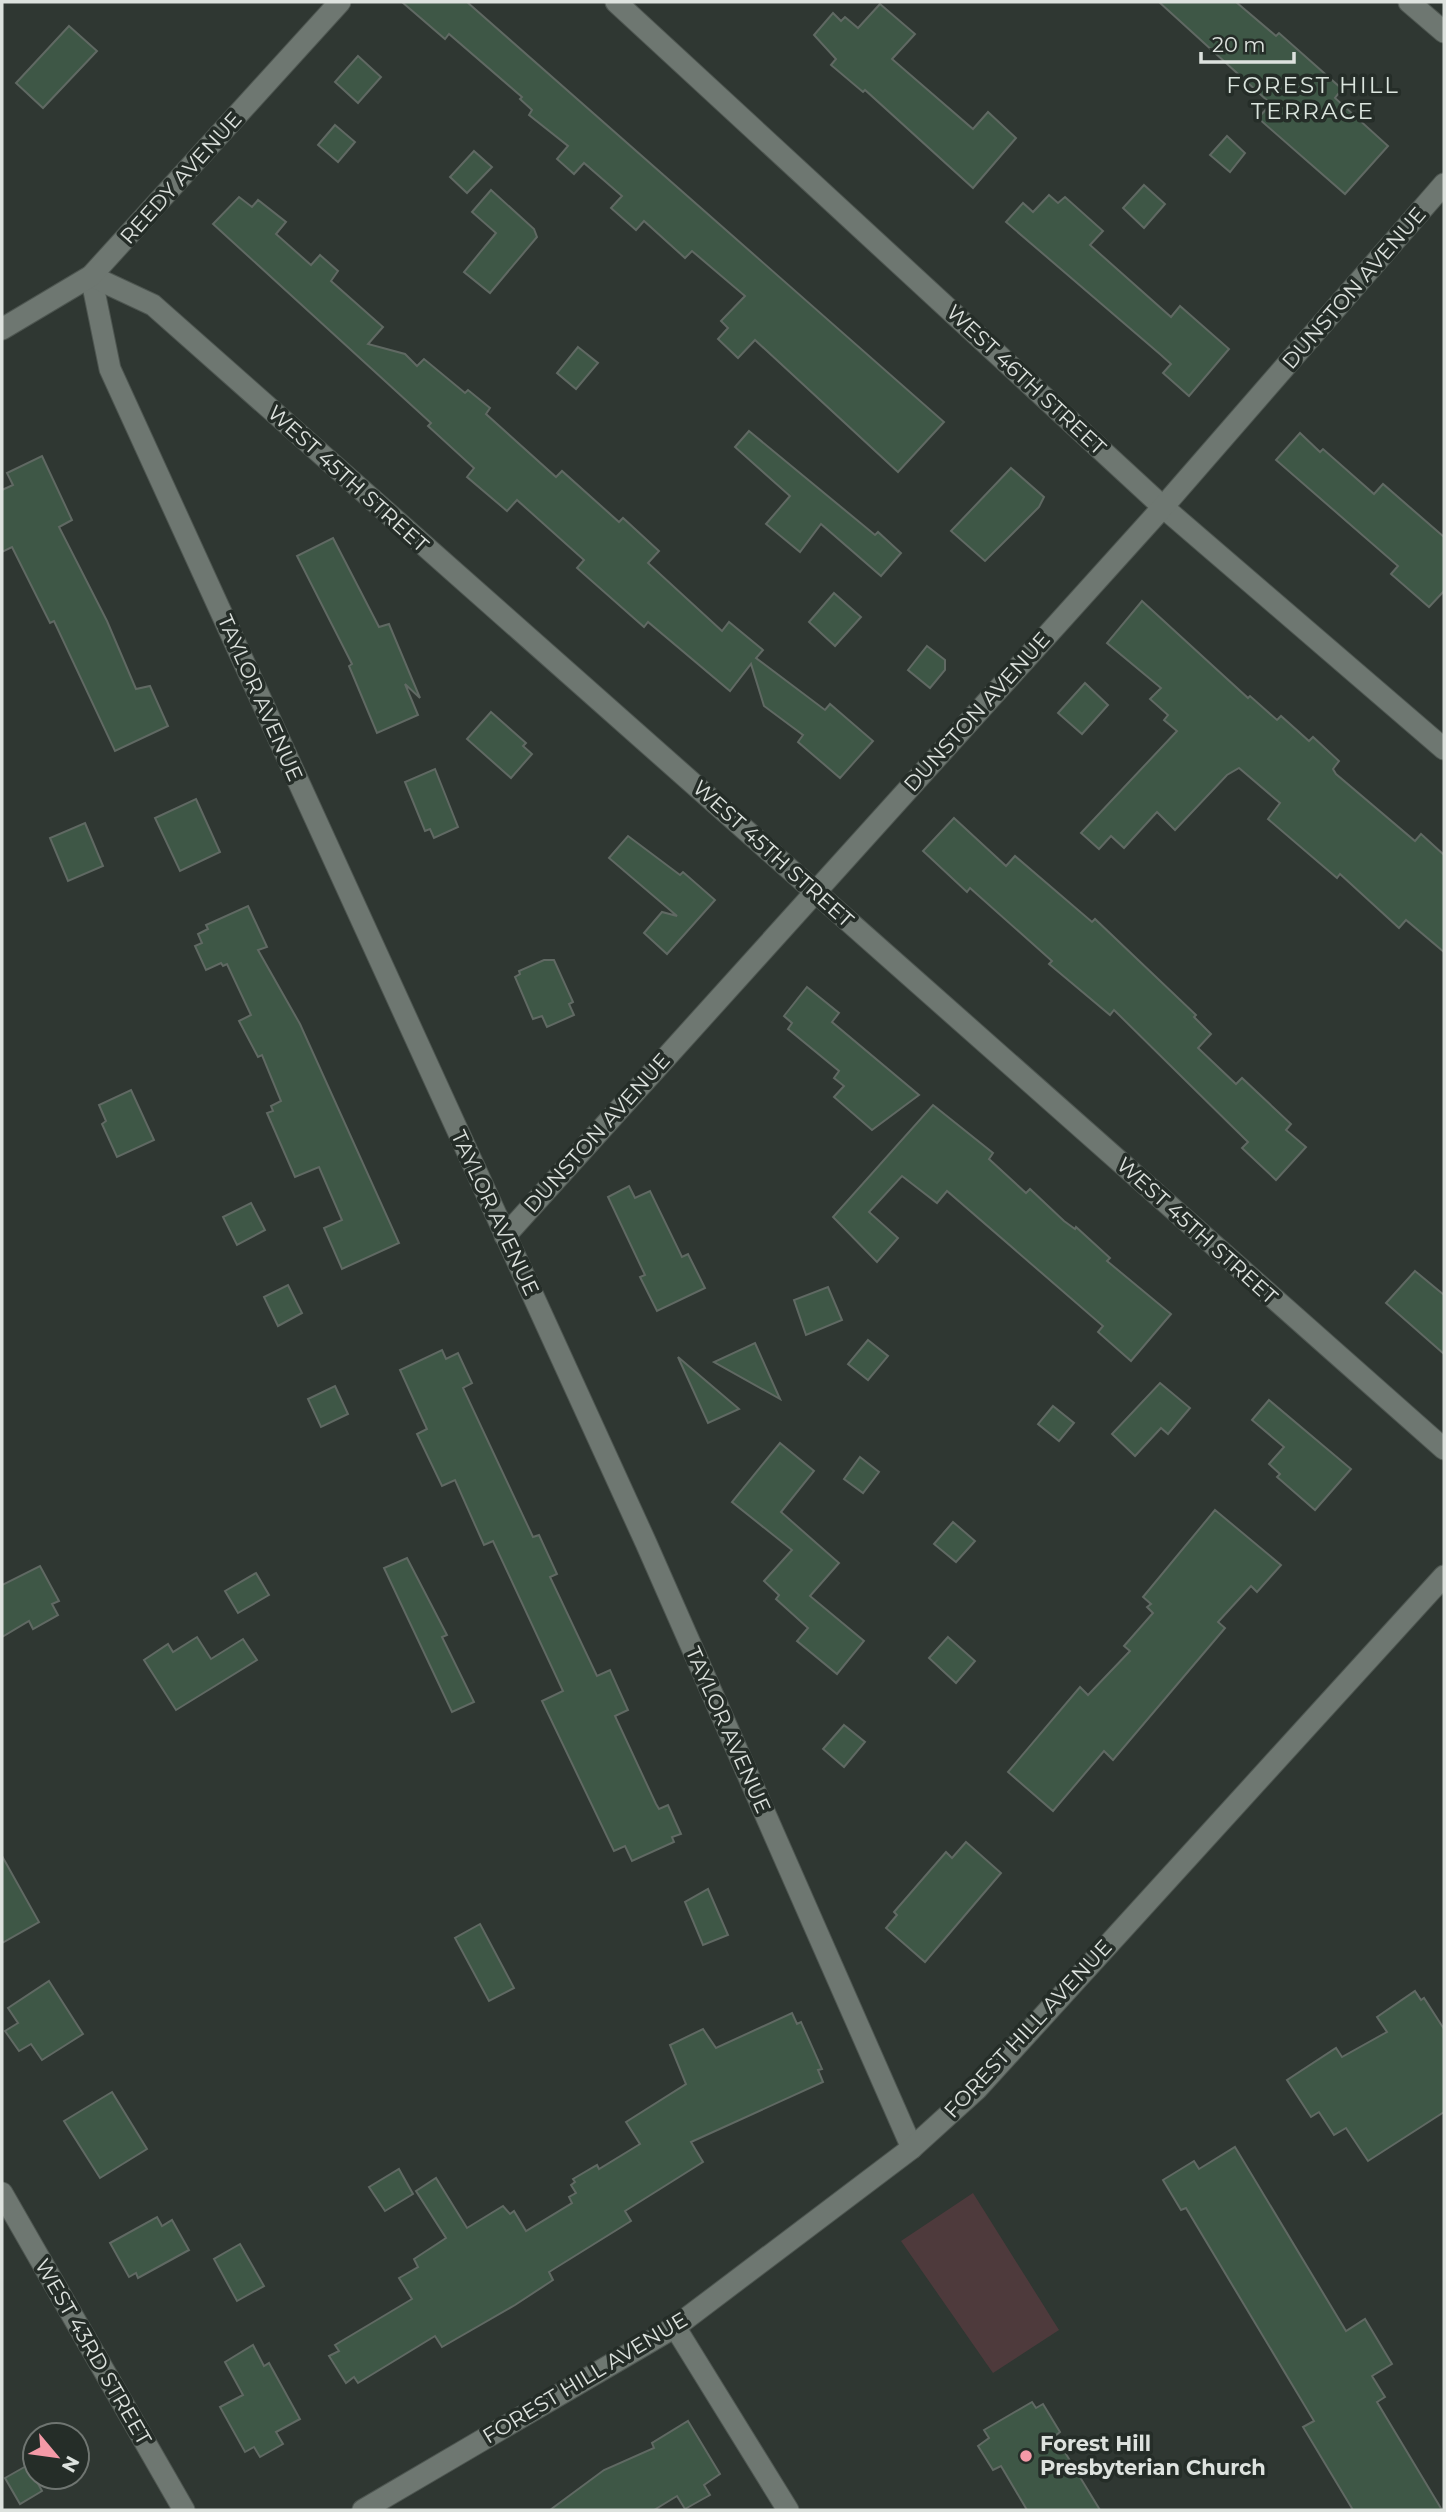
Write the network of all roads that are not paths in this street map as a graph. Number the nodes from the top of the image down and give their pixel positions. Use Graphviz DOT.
graph roads {
  1 [pos="340,2"];
  2 [pos="616,2"];
  3 [pos="1409,2"];
  4 [pos="1444,32"];
  5 [pos="1444,184"];
  6 [pos="91,276"];
  7 [pos="2,329"];
  8 [pos="1163,507"];
  9 [pos="1444,749"];
  10 [pos="814,891"];
  11 [pos="505,1236"];
  12 [pos="1444,1448"];
  13 [pos="1444,1576"];
  14 [pos="912,2148"];
  15 [pos="2,2193"];
  16 [pos="676,2327"];
  17 [pos="184,2510"];
  18 [pos="363,2510"];
  19 [pos="789,2510"];
  1 -- 6 [label="street, REEDY AVENUE"];
  2 -- 8 [label="street, WEST 46TH STREET"];
  3 -- 4 [label="street"];
  5 -- 8 [label="street, DUNSTON AVENUE"];
  6 -- 7 [label="street, REEDY AVENUE"];
  6 -- 10 [label="street, WEST 45TH STREET"];
  6 -- 11 [label="street, TAYLOR AVENUE"];
  8 -- 9 [label="street, WEST 46TH STREET"];
  8 -- 10 [label="street, DUNSTON AVENUE"];
  10 -- 11 [label="street, DUNSTON AVENUE"];
  10 -- 12 [label="street, WEST 45TH STREET"];
  11 -- 14 [label="street, TAYLOR AVENUE"];
  13 -- 14 [label="street, FOREST HILL AVENUE"];
  14 -- 16 [label="street, FOREST HILL AVENUE"];
  15 -- 17 [label="street, WEST 43RD STREET"];
  16 -- 18 [label="street, FOREST HILL AVENUE"];
  16 -- 19 [label="street"];
}
